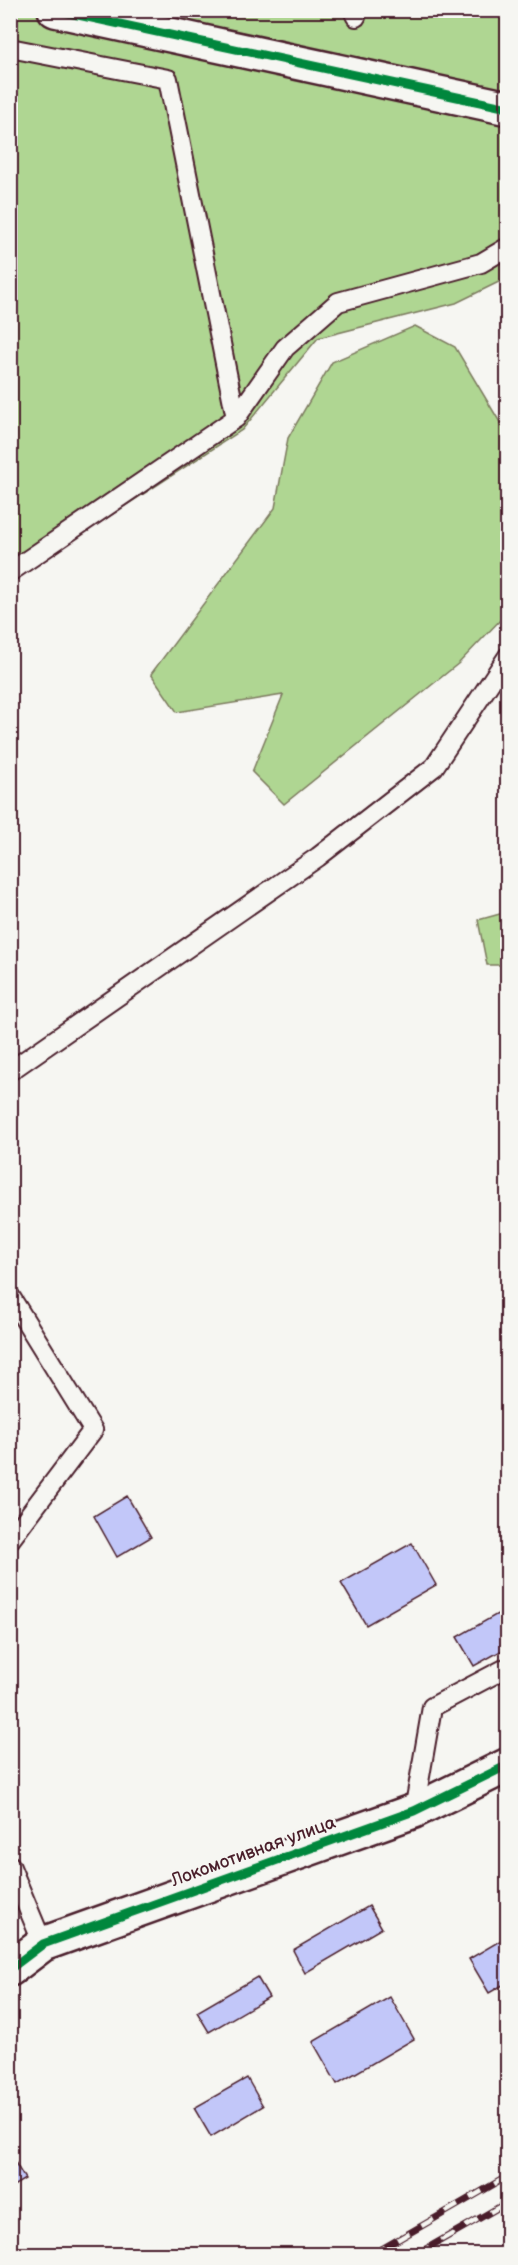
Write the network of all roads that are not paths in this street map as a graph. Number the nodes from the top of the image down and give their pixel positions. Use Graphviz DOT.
graph roads {
  1 [pos="54,10"];
  2 [pos="10,48"];
  3 [pos="507,108"];
  4 [pos="507,247"];
  5 [pos="236,417"];
  6 [pos="10,572"];
  7 [pos="507,656"];
  8 [pos="10,1071"];
  9 [pos="10,1296"];
  10 [pos="10,1540"];
  11 [pos="507,1668"];
  12 [pos="507,1765"];
  13 [pos="414,1811"];
  14 [pos="10,1865"];
  15 [pos="43,1944"];
  16 [pos="10,1969"];
  1 -- 3 [label="street"];
  2 -- 5 [label="lane"];
  4 -- 5 [label="lane"];
  5 -- 6 [label="lane"];
  7 -- 8 [label="lane"];
  9 -- 10 [label="lane"];
  11 -- 13 [label="lane"];
  12 -- 13 [label="street, Локомотивная улица"];
  13 -- 15 [label="street, Локомотивная улица"];
  14 -- 15 [label="lane"];
  15 -- 16 [label="street, Локомотивная улица"];
}
